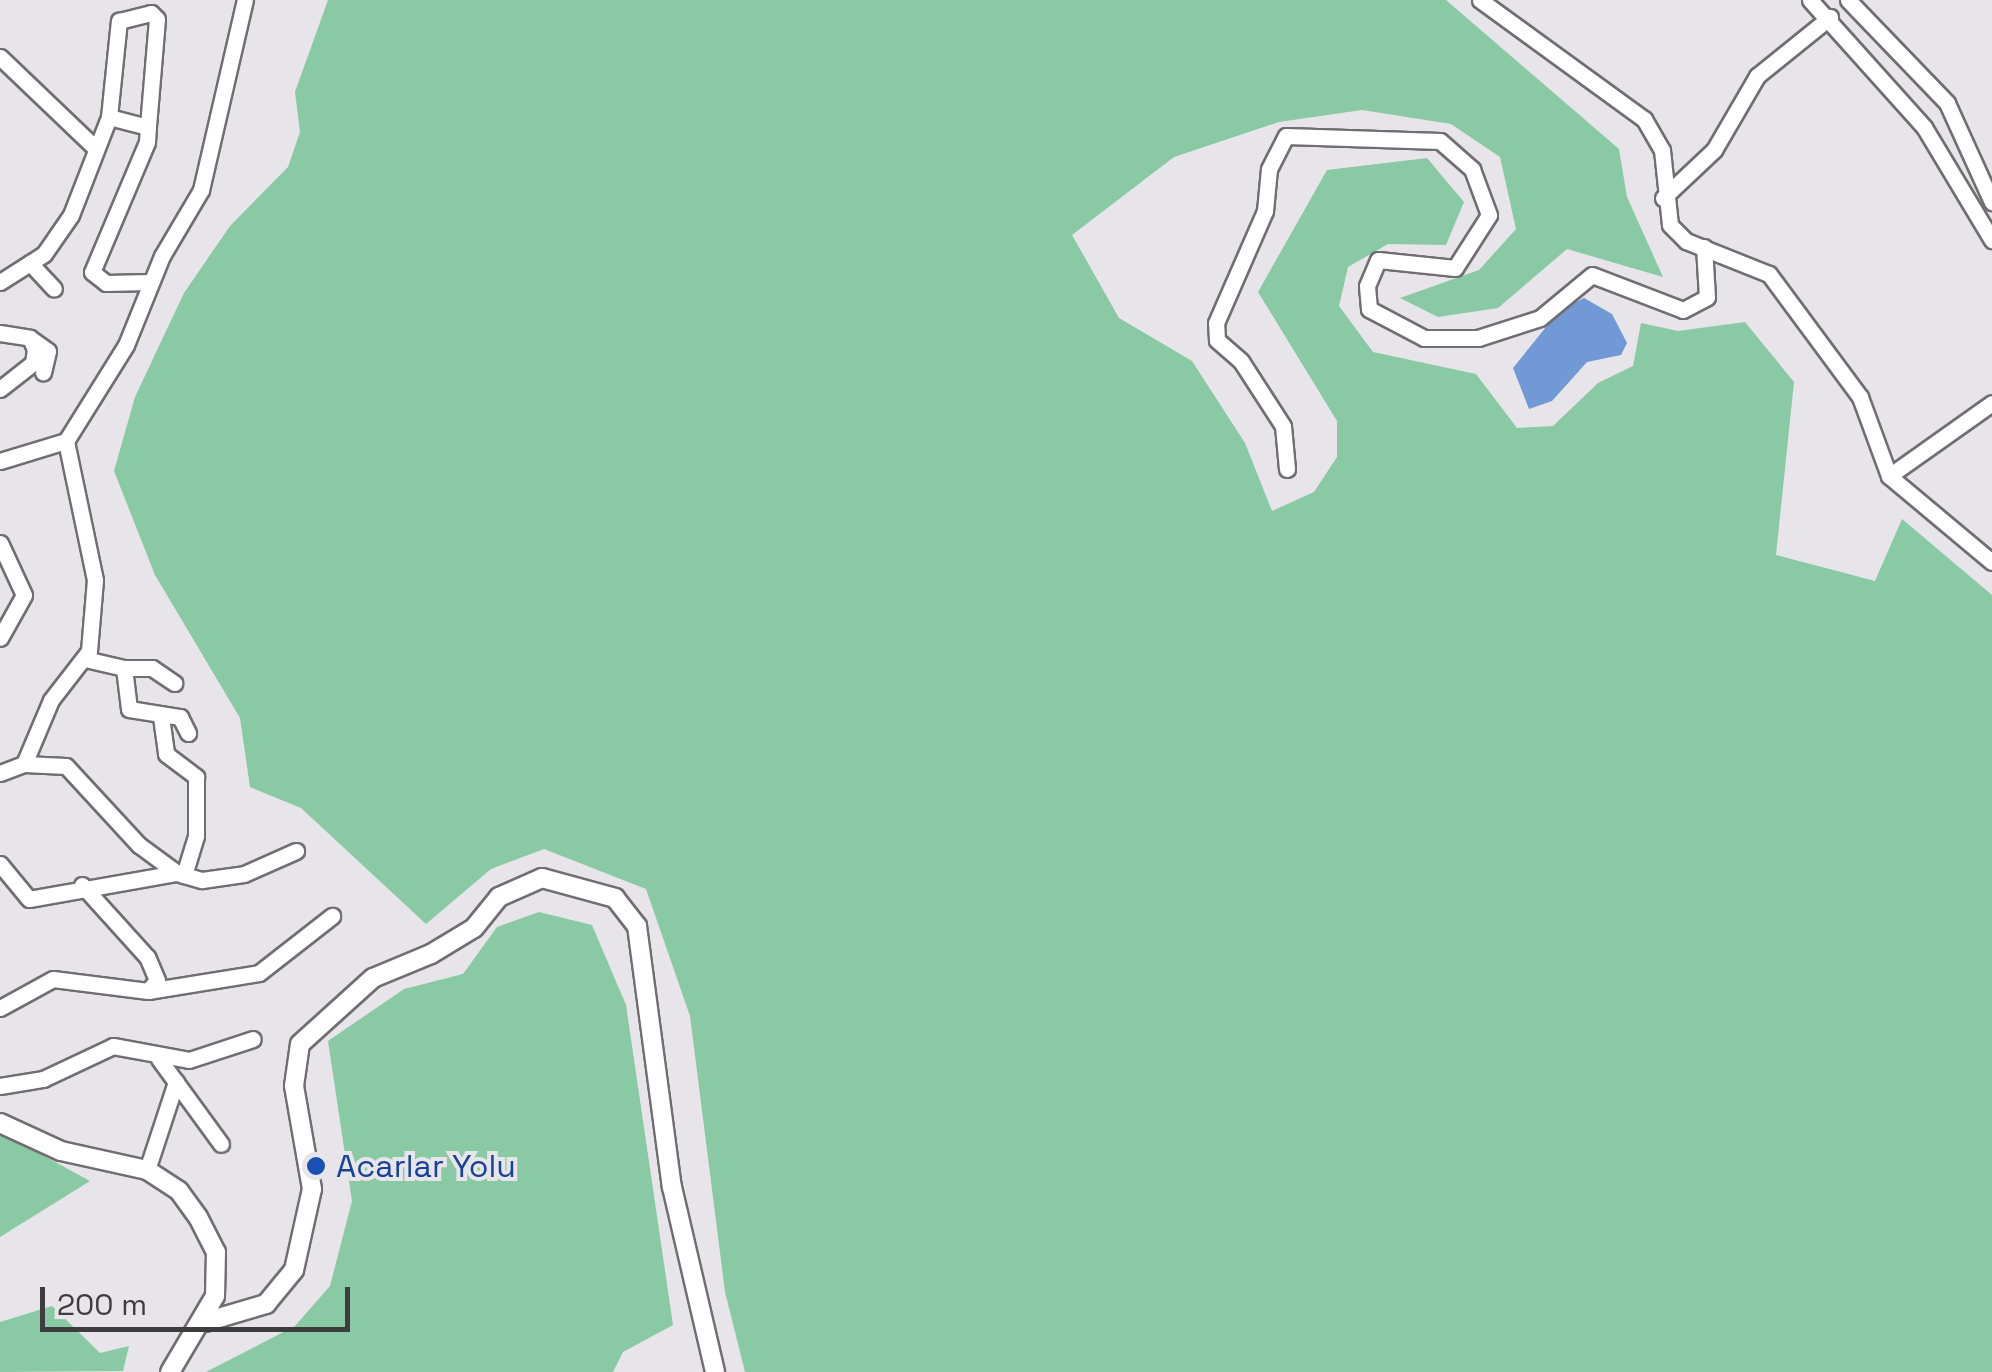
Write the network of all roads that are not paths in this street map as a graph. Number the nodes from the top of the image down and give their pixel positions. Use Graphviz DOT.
graph roads {
  1 [pos="245,0"];
  2 [pos="1480,0"];
  3 [pos="1810,0"];
  4 [pos="1848,0"];
  5 [pos="1830,17"];
  6 [pos="0,58"];
  7 [pos="1947,103"];
  8 [pos="110,117"];
  9 [pos="148,127"];
  10 [pos="1924,127"];
  11 [pos="92,145"];
  12 [pos="1663,198"];
  13 [pos="1992,202"];
  14 [pos="1992,240"];
  15 [pos="1704,247"];
  16 [pos="30,264"];
  17 [pos="0,282"];
  18 [pos="150,282"];
  19 [pos="54,289"];
  20 [pos="0,333"];
  21 [pos="30,338"];
  22 [pos="43,372"];
  23 [pos="0,389"];
  24 [pos="1992,403"];
  25 [pos="66,441"];
  26 [pos="0,460"];
  27 [pos="1287,469"];
  28 [pos="1889,476"];
  29 [pos="0,543"];
  30 [pos="1992,562"];
  31 [pos="0,638"];
  32 [pos="84,659"];
  33 [pos="124,668"];
  34 [pos="174,684"];
  35 [pos="161,718"];
  36 [pos="188,733"];
  37 [pos="24,764"];
  38 [pos="0,773"];
  39 [pos="296,852"];
  40 [pos="0,864"];
  41 [pos="181,874"];
  42 [pos="82,886"];
  43 [pos="332,916"];
  44 [pos="148,990"];
  45 [pos="0,1008"];
  46 [pos="252,1039"];
  47 [pos="159,1059"];
  48 [pos="176,1082"];
  49 [pos="0,1086"];
  50 [pos="0,1123"];
  51 [pos="221,1144"];
  52 [pos="147,1170"];
  53 [pos="205,1322"];
  54 [pos="170,1372"];
  55 [pos="715,1372"];
  1 -- 18 [label="street"];
  2 -- 12 [label="street"];
  3 -- 5 [label="street"];
  4 -- 7 [label="street"];
  5 -- 10 [label="street"];
  5 -- 12 [label="street"];
  6 -- 11 [label="street"];
  7 -- 10 [label="street"];
  7 -- 13 [label="street"];
  8 -- 9 [label="street"];
  8 -- 9 [label="street"];
  8 -- 11 [label="street"];
  9 -- 18 [label="street"];
  10 -- 14 [label="street"];
  11 -- 16 [label="street"];
  12 -- 15 [label="street"];
  15 -- 27 [label="street"];
  15 -- 28 [label="street"];
  16 -- 17 [label="street"];
  16 -- 19 [label="street"];
  18 -- 25 [label="street"];
  20 -- 21 [label="street"];
  21 -- 22 [label="street"];
  21 -- 23 [label="street"];
  24 -- 28 [label="street"];
  25 -- 26 [label="street"];
  25 -- 32 [label="street"];
  28 -- 30 [label="street"];
  29 -- 31 [label="street"];
  32 -- 33 [label="street"];
  32 -- 37 [label="street"];
  33 -- 34 [label="street"];
  33 -- 35 [label="street"];
  35 -- 36 [label="street"];
  35 -- 41 [label="street"];
  37 -- 38 [label="street"];
  37 -- 41 [label="street"];
  39 -- 41 [label="street"];
  40 -- 42 [label="street"];
  41 -- 42 [label="street"];
  42 -- 44 [label="street"];
  43 -- 44 [label="street"];
  44 -- 45 [label="street"];
  46 -- 47 [label="street"];
  47 -- 48 [label="street"];
  47 -- 49 [label="street"];
  48 -- 51 [label="street"];
  48 -- 52 [label="street"];
  50 -- 52 [label="main road"];
  52 -- 53 [label="main road"];
  53 -- 54 [label="main road"];
  53 -- 55 [label="main road"];
}
